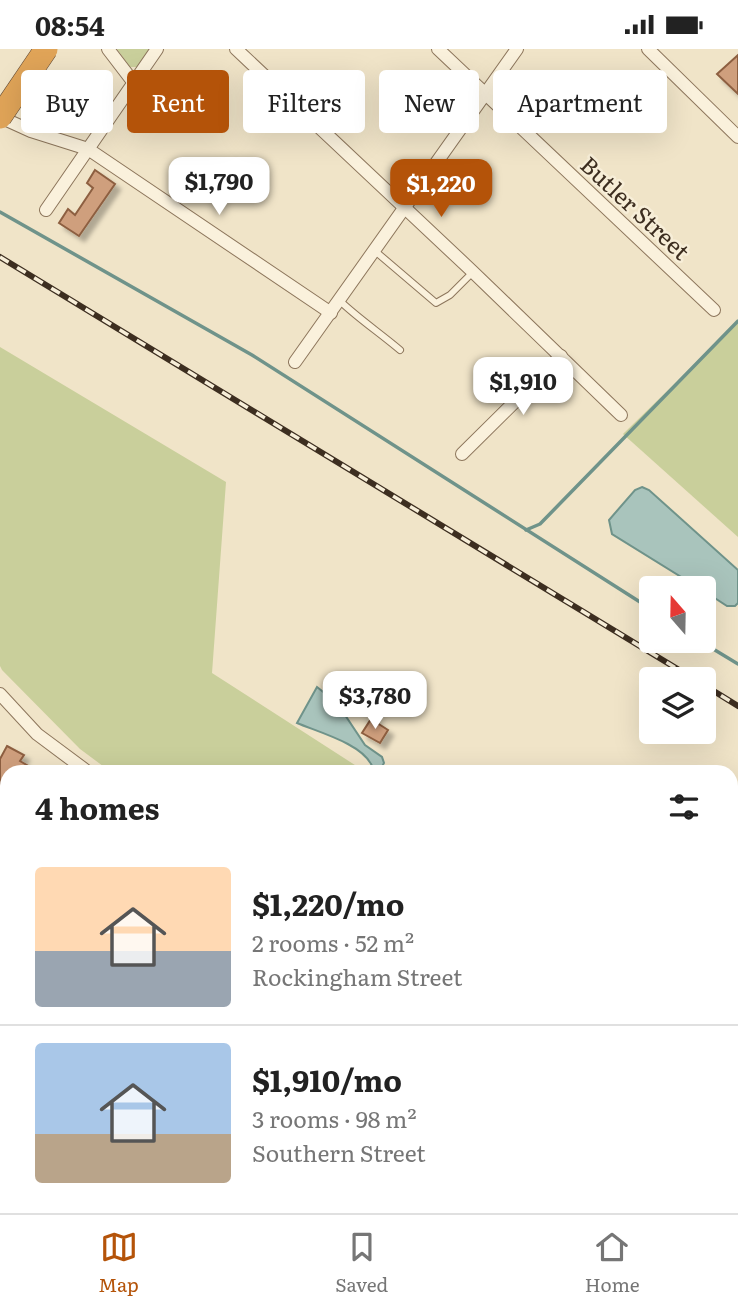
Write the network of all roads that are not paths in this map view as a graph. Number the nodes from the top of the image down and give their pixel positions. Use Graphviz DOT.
graph roads {
  1 [pos="47,49"];
  2 [pos="108,49"];
  3 [pos="157,49"];
  4 [pos="236,49"];
  5 [pos="438,49"];
  6 [pos="517,49"];
  7 [pos="648,49"];
  8 [pos="143,70"];
  9 [pos="127,74"];
  10 [pos="127,93"];
  11 [pos="486,94"];
  12 [pos="0,117"];
  13 [pos="738,137"];
  14 [pos="88,149"];
  15 [pos="404,209"];
  16 [pos="46,210"];
  17 [pos="375,251"];
  18 [pos="472,272"];
  19 [pos="340,301"];
  20 [pos="714,310"];
  21 [pos="331,313"];
  22 [pos="400,350"];
  23 [pos="561,356"];
  24 [pos="295,362"];
  25 [pos="621,415"];
  26 [pos="462,454"];
  27 [pos="0,694"];
  28 [pos="79,765"];
  1 -- 12 [label="highway, bridge"];
  2 -- 9 [label="street"];
  3 -- 8 [label="street"];
  4 -- 15 [label="street"];
  5 -- 11 [label="street, Butler Street"];
  6 -- 11 [label="street"];
  7 -- 13 [label="street"];
  10 -- 14 [label="street"];
  11 -- 15 [label="street"];
  11 -- 20 [label="street, Butler Street"];
  12 -- 14 [label="street"];
  14 -- 16 [label="street"];
  14 -- 21 [label="street"];
  15 -- 17 [label="street"];
  15 -- 18 [label="street"];
  17 -- 18 [label="lane"];
  17 -- 19 [label="street"];
  18 -- 23 [label="street"];
  19 -- 21 [label="street"];
  19 -- 22 [label="lane"];
  21 -- 24 [label="street"];
  23 -- 25 [label="street"];
  23 -- 26 [label="street"];
  27 -- 28 [label="street"];
}
